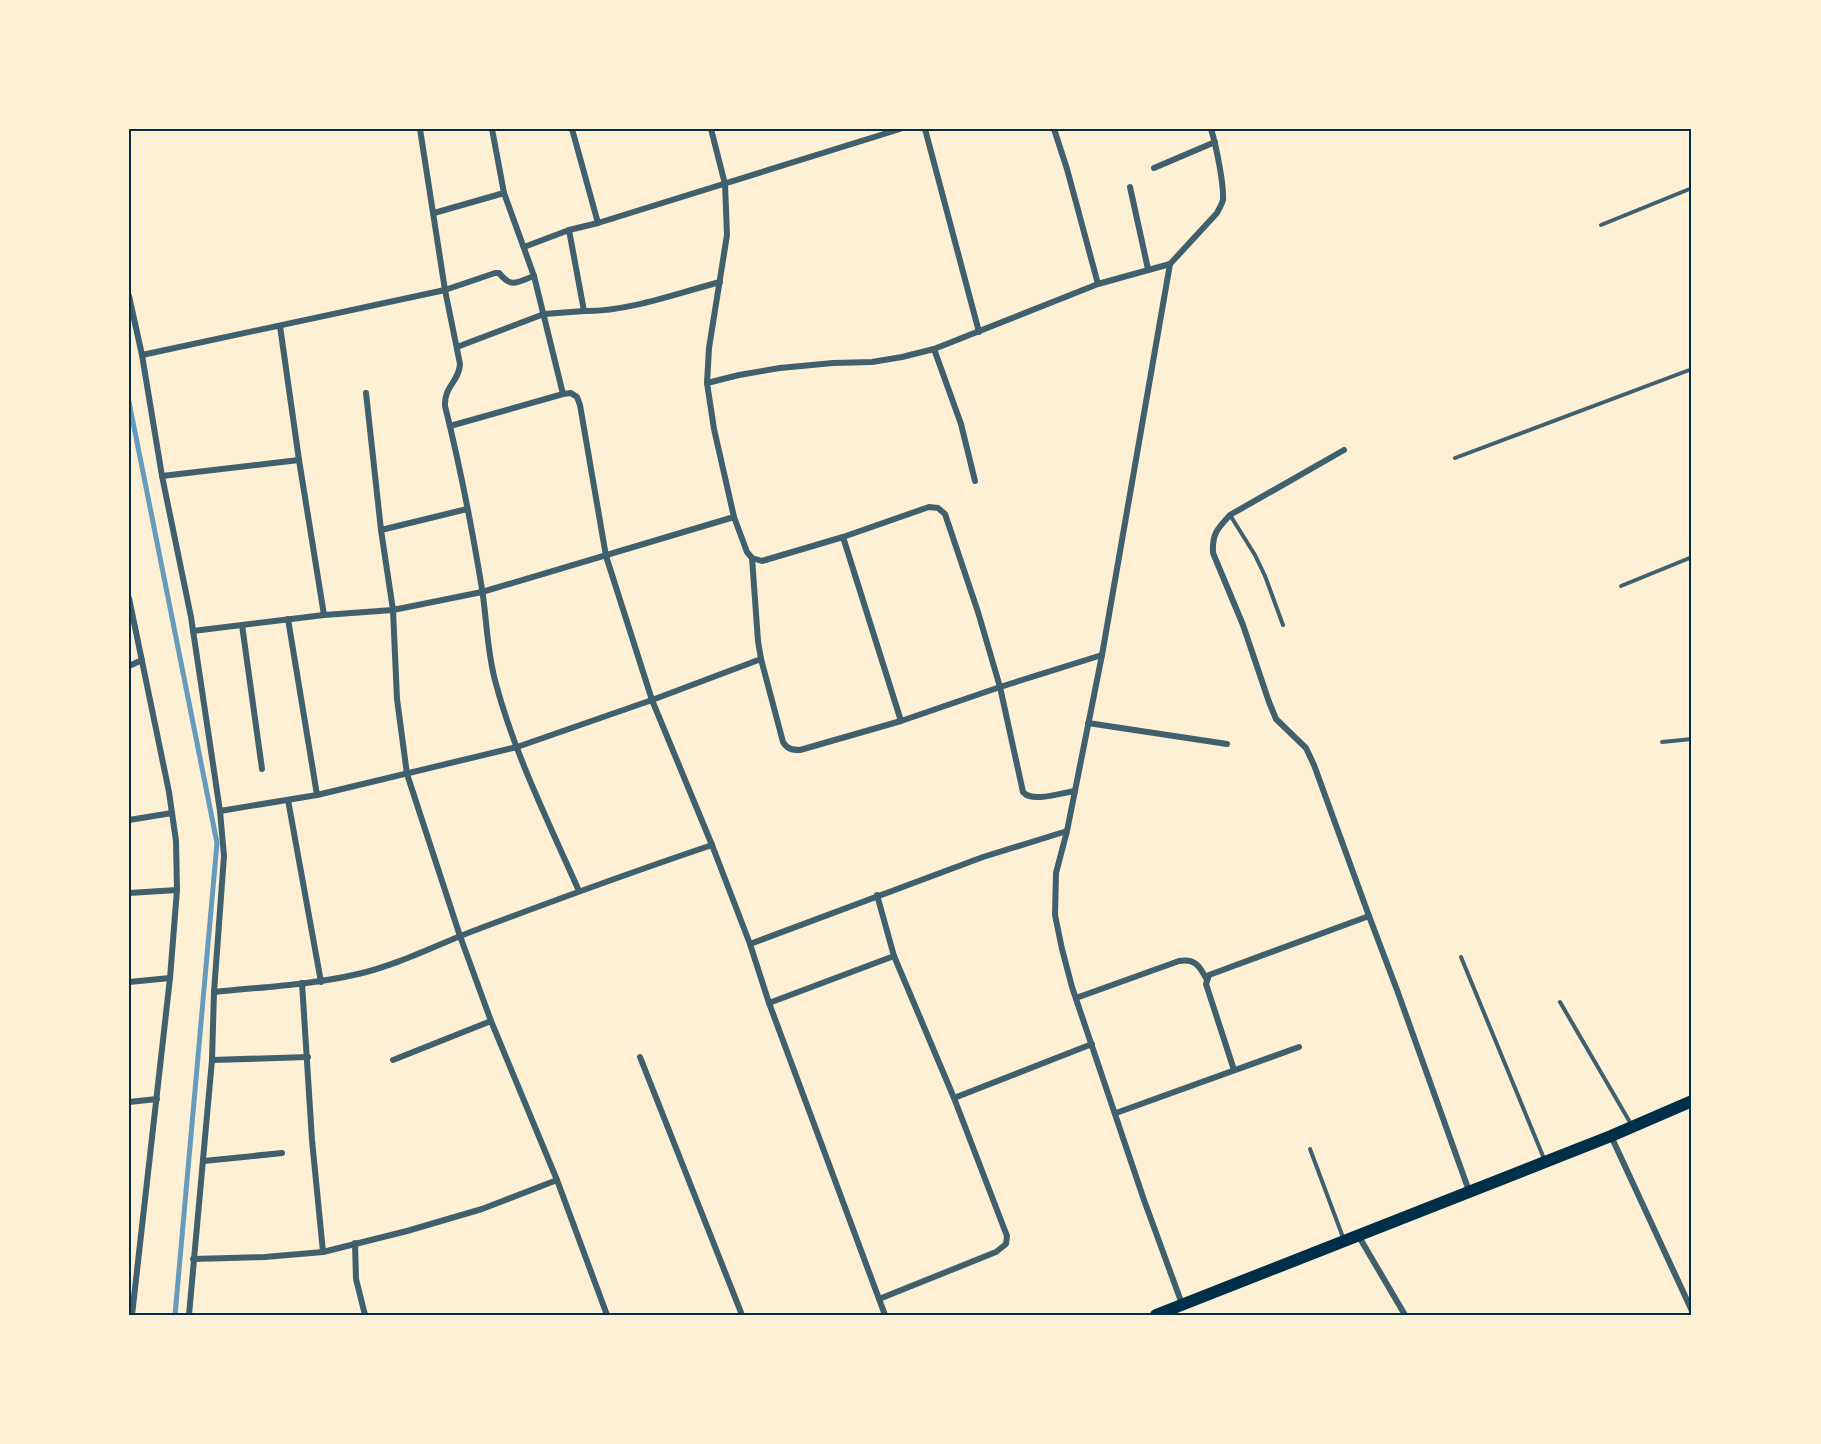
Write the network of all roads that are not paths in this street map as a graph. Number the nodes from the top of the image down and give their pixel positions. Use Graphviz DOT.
graph roads {
  1 [pos="420,129"];
  2 [pos="492,129"];
  3 [pos="572,129"];
  4 [pos="711,129"];
  5 [pos="900,129"];
  6 [pos="925,129"];
  7 [pos="1054,129"];
  8 [pos="1211,129"];
  9 [pos="1215,142"];
  10 [pos="1154,168"];
  11 [pos="725,184"];
  12 [pos="1130,188"];
  13 [pos="1692,188"];
  14 [pos="504,193"];
  15 [pos="434,213"];
  16 [pos="598,223"];
  17 [pos="1601,225"];
  18 [pos="569,230"];
  19 [pos="524,247"];
  20 [pos="1170,264"];
  21 [pos="1148,269"];
  22 [pos="534,276"];
  23 [pos="720,282"];
  24 [pos="1098,284"];
  25 [pos="445,291"];
  26 [pos="129,296"];
  27 [pos="584,311"];
  28 [pos="544,314"];
  29 [pos="280,326"];
  30 [pos="979,332"];
  31 [pos="457,347"];
  32 [pos="934,349"];
  33 [pos="142,355"];
  34 [pos="1692,369"];
  35 [pos="707,383"];
  36 [pos="366,393"];
  37 [pos="563,394"];
  38 [pos="450,426"];
  39 [pos="1344,450"];
  40 [pos="1455,458"];
  41 [pos="298,460"];
  42 [pos="162,476"];
  43 [pos="975,482"];
  44 [pos="467,509"];
  45 [pos="1230,515"];
  46 [pos="734,517"];
  47 [pos="381,530"];
  48 [pos="843,537"];
  49 [pos="606,556"];
  50 [pos="1692,557"];
  51 [pos="752,558"];
  52 [pos="1621,586"];
  53 [pos="482,592"];
  54 [pos="129,598"];
  55 [pos="393,610"];
  56 [pos="324,615"];
  57 [pos="288,619"];
  58 [pos="242,625"];
  59 [pos="1283,625"];
  60 [pos="193,631"];
  61 [pos="1102,655"];
  62 [pos="761,659"];
  63 [pos="142,660"];
  64 [pos="129,666"];
  65 [pos="1000,687"];
  66 [pos="652,700"];
  67 [pos="901,721"];
  68 [pos="1088,723"];
  69 [pos="1692,739"];
  70 [pos="1662,742"];
  71 [pos="1227,744"];
  72 [pos="517,747"];
  73 [pos="262,769"];
  74 [pos="408,774"];
  75 [pos="1075,791"];
  76 [pos="317,795"];
  77 [pos="288,800"];
  78 [pos="220,811"];
  79 [pos="172,813"];
  80 [pos="129,820"];
  81 [pos="1067,831"];
  82 [pos="712,845"];
  83 [pos="177,890"];
  84 [pos="579,891"];
  85 [pos="129,893"];
  86 [pos="877,895"];
  87 [pos="1369,916"];
  88 [pos="460,936"];
  89 [pos="750,944"];
  90 [pos="894,956"];
  91 [pos="1461,957"];
  92 [pos="170,978"];
  93 [pos="1207,980"];
  94 [pos="129,982"];
  95 [pos="321,982"];
  96 [pos="302,983"];
  97 [pos="214,992"];
  98 [pos="1076,998"];
  99 [pos="1560,1002"];
  100 [pos="770,1003"];
  101 [pos="491,1021"];
  102 [pos="1092,1044"];
  103 [pos="1299,1047"];
  104 [pos="308,1057"];
  105 [pos="640,1057"];
  106 [pos="212,1060"];
  107 [pos="393,1060"];
  108 [pos="1234,1070"];
  109 [pos="954,1098"];
  110 [pos="157,1099"];
  111 [pos="129,1102"];
  112 [pos="1691,1105"];
  113 [pos="1116,1113"];
  114 [pos="1633,1127"];
  115 [pos="1611,1136"];
  116 [pos="1310,1149"];
  117 [pos="282,1153"];
  118 [pos="204,1161"];
  119 [pos="1545,1161"];
  120 [pos="557,1180"];
  121 [pos="1469,1192"];
  122 [pos="1358,1235"];
  123 [pos="1344,1240"];
  124 [pos="355,1243"];
  125 [pos="323,1251"];
  126 [pos="193,1259"];
  127 [pos="132,1277"];
  128 [pos="879,1299"];
  129 [pos="1183,1305"];
  130 [pos="1692,1311"];
  131 [pos="132,1315"];
  132 [pos="189,1315"];
  133 [pos="365,1315"];
  134 [pos="607,1315"];
  135 [pos="742,1315"];
  136 [pos="885,1315"];
  137 [pos="1156,1315"];
  138 [pos="1405,1315"];
  1 -- 15 [label="street"];
  2 -- 14 [label="street"];
  3 -- 16 [label="street"];
  4 -- 11 [label="street"];
  5 -- 11 [label="street"];
  6 -- 30 [label="street"];
  7 -- 24 [label="street"];
  8 -- 9 [label="street"];
  9 -- 10 [label="street"];
  9 -- 20 [label="street"];
  11 -- 16 [label="street"];
  11 -- 23 [label="street"];
  12 -- 21 [label="street"];
  13 -- 17 [label="lane"];
  14 -- 15 [label="street"];
  14 -- 19 [label="street"];
  15 -- 25 [label="street"];
  16 -- 18 [label="street"];
  18 -- 19 [label="street"];
  18 -- 27 [label="street"];
  19 -- 22 [label="street"];
  20 -- 21 [label="street"];
  20 -- 61 [label="street"];
  21 -- 24 [label="street"];
  22 -- 25 [label="street"];
  22 -- 28 [label="street"];
  23 -- 27 [label="street"];
  23 -- 35 [label="street"];
  24 -- 30 [label="street"];
  25 -- 29 [label="street"];
  25 -- 31 [label="street"];
  26 -- 33 [label="street"];
  27 -- 28 [label="street"];
  28 -- 31 [label="street"];
  28 -- 37 [label="street"];
  29 -- 33 [label="street"];
  29 -- 41 [label="street"];
  30 -- 32 [label="street"];
  31 -- 38 [label="street"];
  32 -- 35 [label="street"];
  32 -- 43 [label="street"];
  33 -- 42 [label="street"];
  34 -- 40 [label="lane"];
  35 -- 46 [label="street"];
  36 -- 47 [label="street"];
  37 -- 38 [label="street"];
  37 -- 49 [label="street"];
  38 -- 44 [label="street"];
  39 -- 45 [label="street"];
  41 -- 42 [label="street"];
  41 -- 56 [label="street"];
  42 -- 60 [label="street"];
  44 -- 47 [label="street"];
  44 -- 53 [label="street"];
  45 -- 59 [label="lane"];
  45 -- 87 [label="street"];
  46 -- 49 [label="street"];
  46 -- 51 [label="street"];
  47 -- 55 [label="street"];
  48 -- 51 [label="street"];
  48 -- 65 [label="street"];
  48 -- 67 [label="street"];
  49 -- 53 [label="street"];
  49 -- 66 [label="street"];
  50 -- 52 [label="lane"];
  51 -- 62 [label="street"];
  53 -- 55 [label="street"];
  53 -- 72 [label="street"];
  54 -- 63 [label="street"];
  55 -- 56 [label="street"];
  55 -- 74 [label="street"];
  56 -- 57 [label="street"];
  57 -- 58 [label="street"];
  57 -- 76 [label="street"];
  58 -- 60 [label="street"];
  58 -- 73 [label="street"];
  60 -- 78 [label="street"];
  61 -- 65 [label="street"];
  61 -- 68 [label="street"];
  62 -- 66 [label="street"];
  62 -- 67 [label="street"];
  63 -- 64 [label="street"];
  63 -- 79 [label="street"];
  65 -- 67 [label="street"];
  65 -- 75 [label="street"];
  66 -- 72 [label="street"];
  66 -- 82 [label="street"];
  68 -- 71 [label="street"];
  68 -- 75 [label="street"];
  69 -- 70 [label="lane"];
  72 -- 74 [label="street"];
  72 -- 84 [label="street"];
  74 -- 76 [label="street"];
  74 -- 88 [label="street"];
  75 -- 81 [label="street"];
  76 -- 77 [label="street"];
  77 -- 78 [label="street"];
  77 -- 95 [label="street"];
  78 -- 97 [label="street"];
  79 -- 80 [label="street"];
  79 -- 83 [label="street"];
  81 -- 86 [label="street"];
  81 -- 98 [label="street"];
  82 -- 84 [label="street"];
  82 -- 89 [label="street"];
  83 -- 85 [label="street"];
  83 -- 92 [label="street"];
  84 -- 88 [label="street"];
  86 -- 89 [label="street"];
  86 -- 90 [label="street"];
  87 -- 93 [label="street"];
  87 -- 121 [label="street"];
  88 -- 95 [label="street"];
  88 -- 101 [label="street"];
  89 -- 100 [label="street"];
  90 -- 100 [label="street"];
  90 -- 109 [label="street"];
  91 -- 119 [label="lane"];
  92 -- 94 [label="street"];
  92 -- 110 [label="street"];
  93 -- 98 [label="street"];
  93 -- 108 [label="street"];
  95 -- 96 [label="street"];
  96 -- 97 [label="street"];
  96 -- 104 [label="street"];
  97 -- 106 [label="street"];
  98 -- 102 [label="street"];
  99 -- 114 [label="lane"];
  100 -- 128 [label="street"];
  101 -- 107 [label="street"];
  101 -- 120 [label="street"];
  102 -- 109 [label="street"];
  102 -- 113 [label="street"];
  103 -- 108 [label="street"];
  104 -- 106 [label="street"];
  104 -- 125 [label="street"];
  105 -- 135 [label="street"];
  106 -- 118 [label="street"];
  108 -- 113 [label="street"];
  109 -- 128 [label="street"];
  110 -- 111 [label="street"];
  110 -- 127 [label="street"];
  112 -- 114 [label="main road"];
  113 -- 129 [label="street"];
  114 -- 115 [label="main road"];
  115 -- 119 [label="main road"];
  115 -- 130 [label="street"];
  116 -- 123 [label="lane"];
  117 -- 118 [label="street"];
  118 -- 126 [label="street"];
  119 -- 121 [label="main road"];
  120 -- 124 [label="street"];
  120 -- 134 [label="street"];
  121 -- 122 [label="main road"];
  122 -- 123 [label="main road"];
  122 -- 138 [label="street"];
  123 -- 129 [label="main road"];
  124 -- 125 [label="street"];
  124 -- 133 [label="street"];
  125 -- 126 [label="street"];
  126 -- 132 [label="street"];
  127 -- 131 [label="street"];
  128 -- 136 [label="street"];
  129 -- 137 [label="main road"];
}
